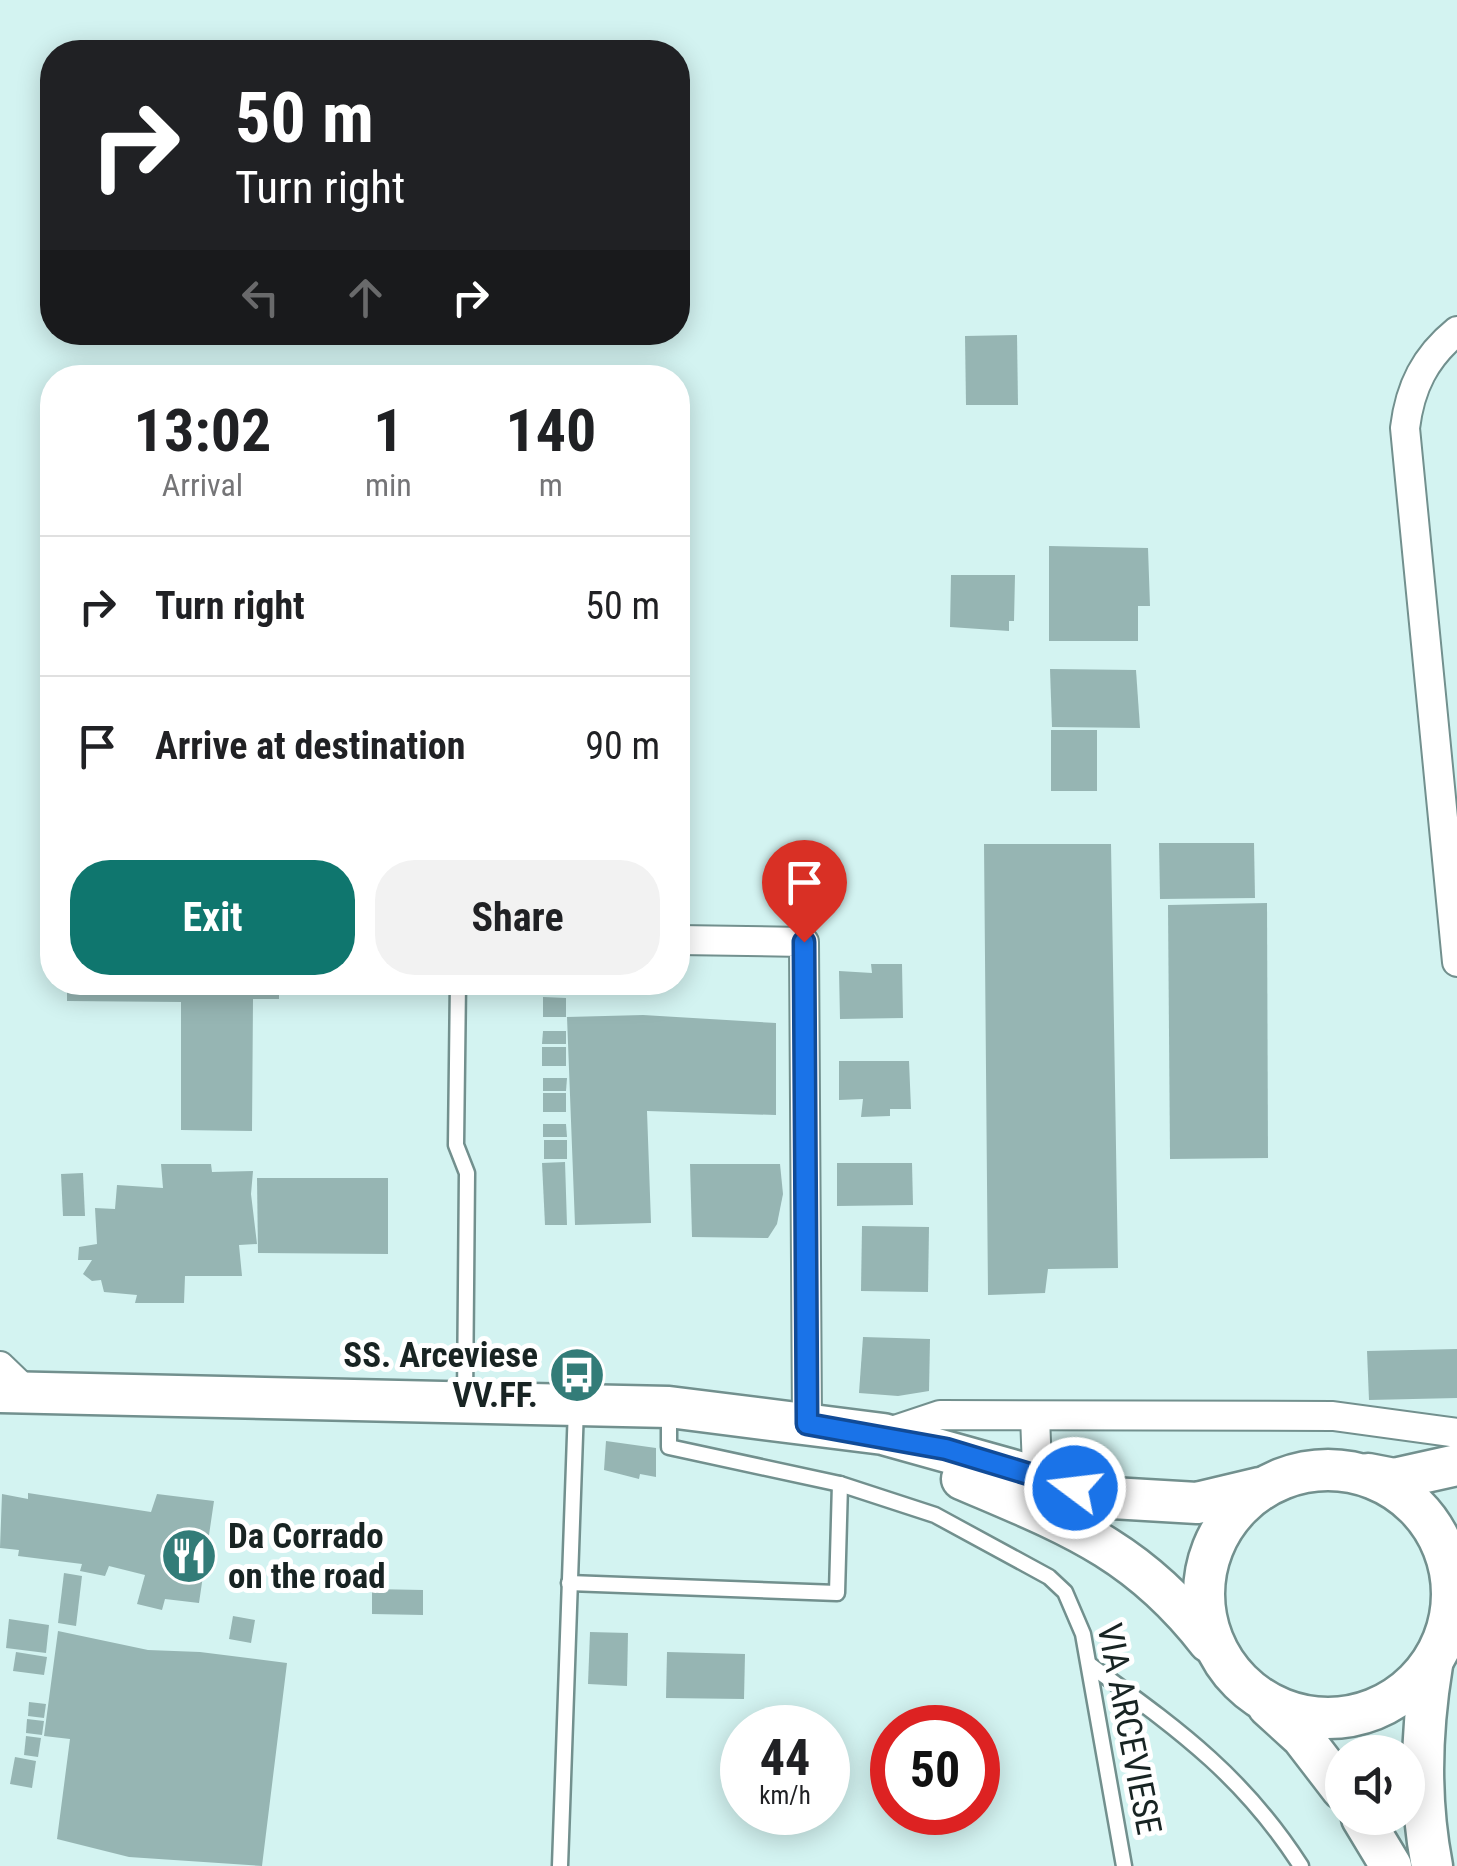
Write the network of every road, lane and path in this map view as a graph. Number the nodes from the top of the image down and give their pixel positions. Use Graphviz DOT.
graph roads {
  1 [pos="1457,331"];
  2 [pos="690,940"];
  3 [pos="1457,962"];
  4 [pos="458,995"];
  5 [pos="9,1384"];
  6 [pos="465,1403"];
  7 [pos="576,1405"];
  8 [pos="669,1408"];
  9 [pos="1035,1416"];
  10 [pos="807,1424"];
  11 [pos="883,1434"];
  12 [pos="1457,1434"];
  13 [pos="1457,1465"];
  14 [pos="1346,1470"];
  15 [pos="840,1484"];
  16 [pos="1260,1488"];
  17 [pos="1038,1495"];
  18 [pos="569,1583"];
  19 [pos="1457,1594"];
  20 [pos="1440,1649"];
  21 [pos="1219,1654"];
  22 [pos="1090,1665"];
  23 [pos="1258,1696"];
  24 [pos="1325,1767"];
  25 [pos="1372,1835"];
  26 [pos="560,1866"];
  27 [pos="1124,1866"];
  28 [pos="1301,1866"];
  29 [pos="1391,1866"];
  30 [pos="1432,1866"];
  1 -- 3 [label="street"];
  2 -- 10 [label="street"];
  4 -- 6 [label="lane"];
  5 -- 6 [label="main road"];
  6 -- 7 [label="main road"];
  7 -- 8 [label="main road"];
  7 -- 18 [label="lane"];
  8 -- 10 [label="main road"];
  8 -- 15 [label="lane, VIA ARCEVIESE"];
  9 -- 11 [label="street"];
  9 -- 12 [label="street"];
  9 -- 17 [label="street"];
  10 -- 11 [label="main road"];
  10 -- 17 [label="main road"];
  11 -- 17 [label="main road"];
  13 -- 14 [label="main road"];
  14 -- 16 [label="main road"];
  14 -- 20 [label="main road"];
  15 -- 18 [label="lane"];
  15 -- 22 [label="lane, VIA ARCEVIESE"];
  16 -- 17 [label="main road"];
  16 -- 21 [label="main road"];
  17 -- 21 [label="main road"];
  18 -- 26 [label="lane"];
  19 -- 20 [label="main road"];
  20 -- 23 [label="main road"];
  20 -- 30 [label="main road"];
  21 -- 23 [label="main road"];
  22 -- 27 [label="lane, VIA ARCEVIESE"];
  22 -- 28 [label="lane"];
  23 -- 24 [label="main road"];
  25 -- 29 [label="main road"];
}
